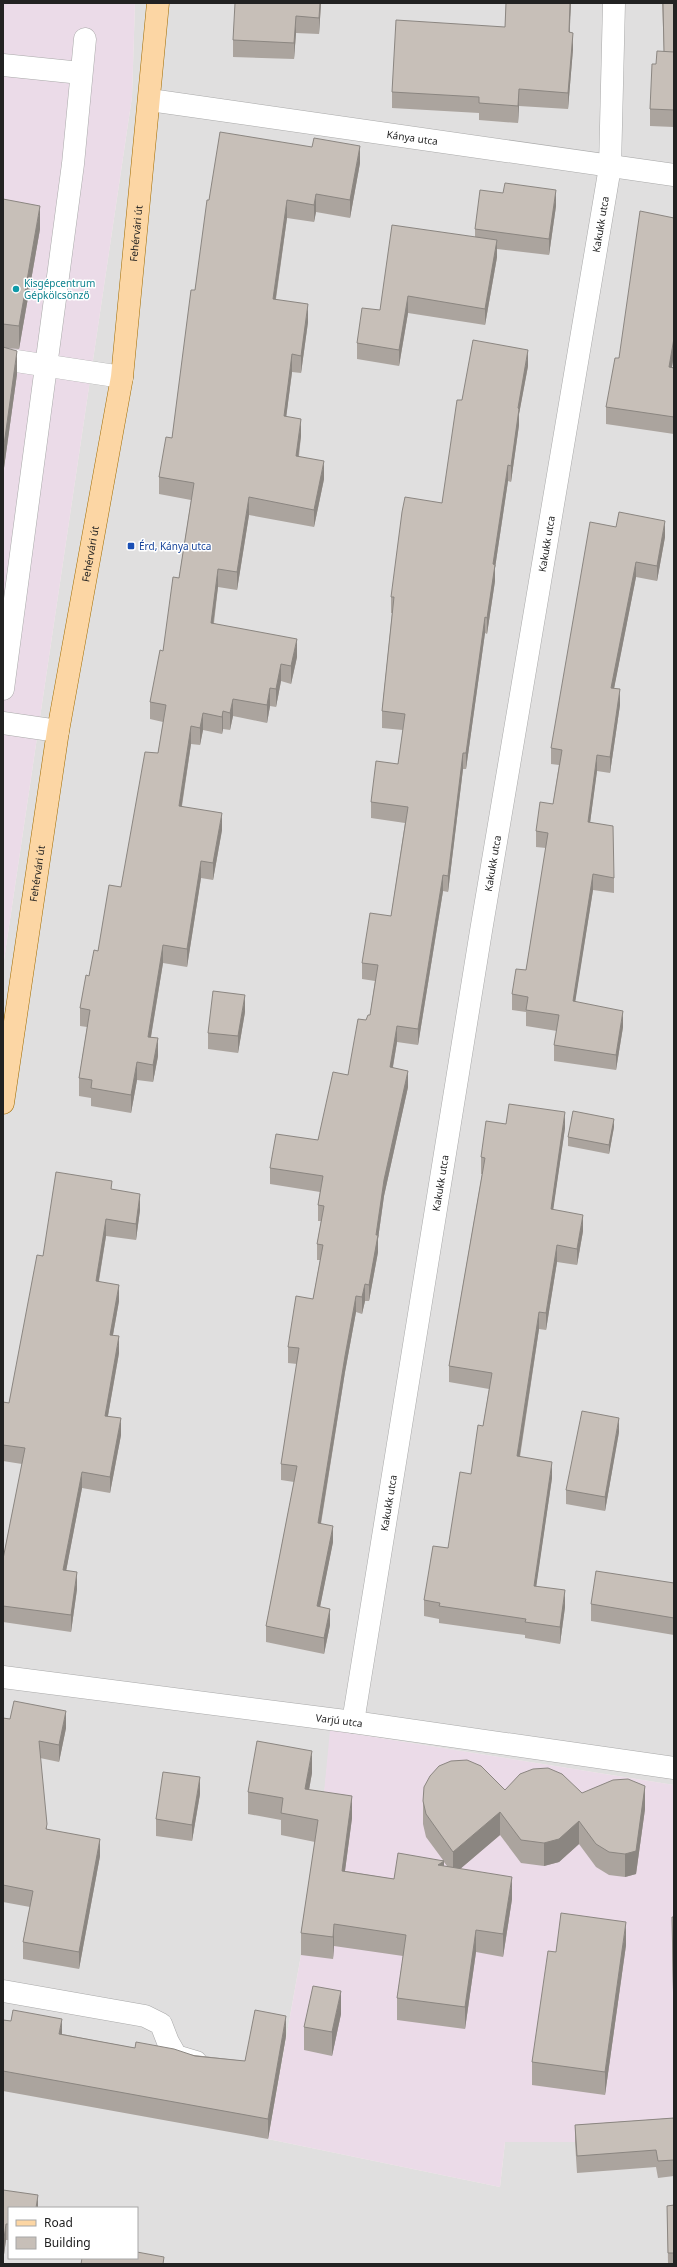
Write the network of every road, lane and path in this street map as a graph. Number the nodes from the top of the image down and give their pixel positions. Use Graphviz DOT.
graph roads {
  1 [pos="158,3"];
  2 [pos="614,3"];
  3 [pos="85,39"];
  4 [pos="3,65"];
  5 [pos="81,73"];
  6 [pos="150,100"];
  7 [pos="610,167"];
  8 [pos="674,175"];
  9 [pos="3,358"];
  10 [pos="48,365"];
  11 [pos="122,377"];
  12 [pos="3,689"];
  13 [pos="3,723"];
  14 [pos="58,731"];
  15 [pos="3,1103"];
  16 [pos="3,1677"];
  17 [pos="353,1722"];
  18 [pos="674,1768"];
  19 [pos="3,1991"];
  20 [pos="219,2067"];
  1 -- 6 [label="main road, Fehérvári út"];
  2 -- 7 [label="street, Kakukk utca"];
  3 -- 5 [label="street"];
  4 -- 5 [label="street"];
  5 -- 10 [label="street"];
  6 -- 7 [label="street, Kánya utca"];
  6 -- 11 [label="main road, Fehérvári út"];
  7 -- 8 [label="street, Kánya utca"];
  7 -- 17 [label="street, Kakukk utca"];
  9 -- 10 [label="street"];
  10 -- 11 [label="street"];
  10 -- 12 [label="street"];
  11 -- 14 [label="main road, Fehérvári út"];
  13 -- 14 [label="street"];
  14 -- 15 [label="main road, Fehérvári út"];
  16 -- 17 [label="street, Varjú utca"];
  17 -- 18 [label="street, Varjú utca"];
  19 -- 20 [label="street"];
}
